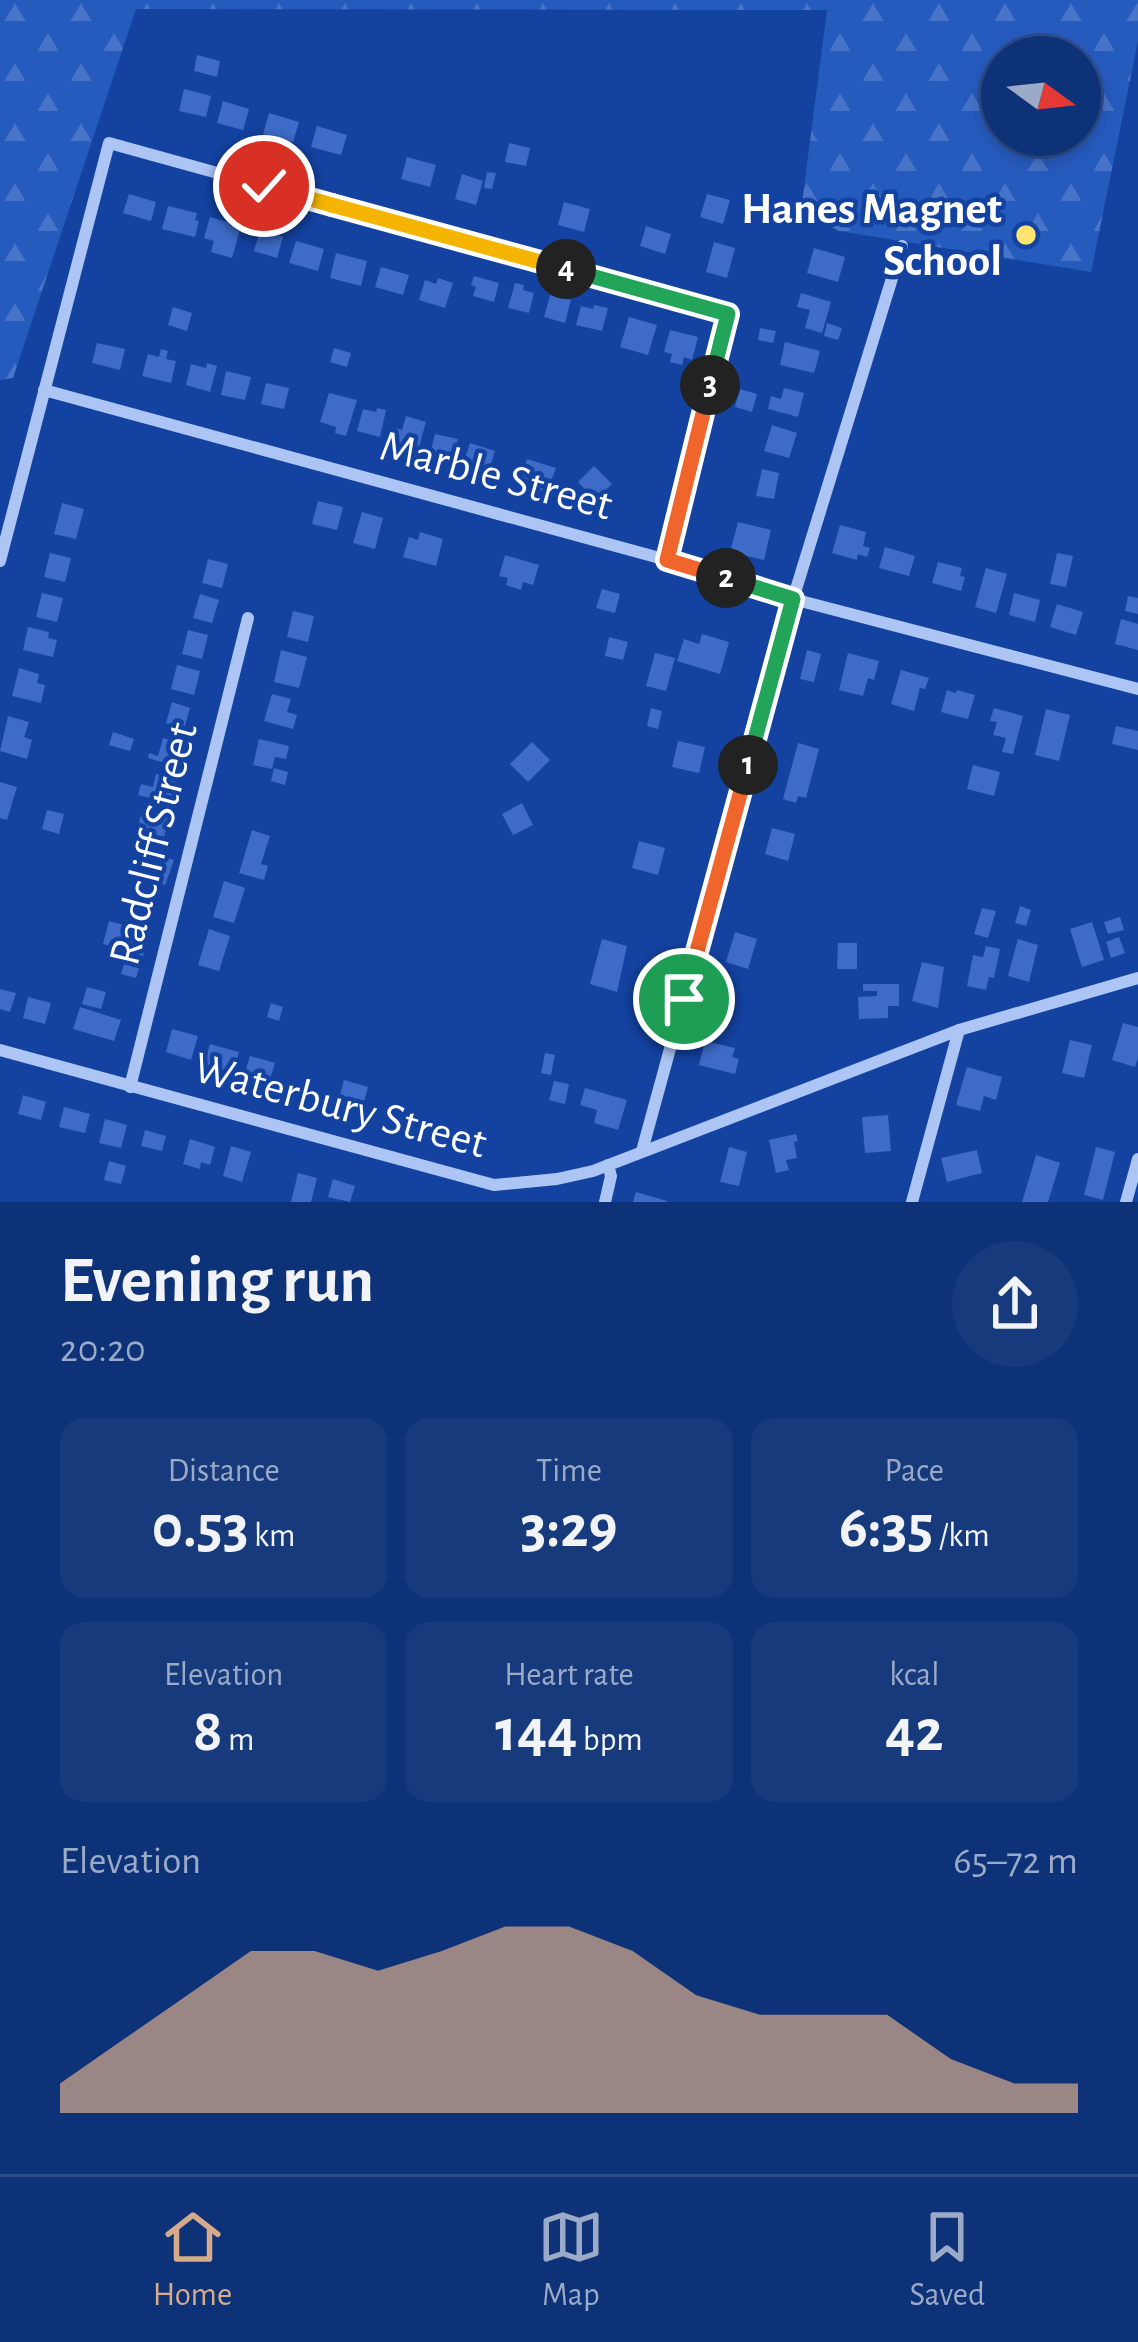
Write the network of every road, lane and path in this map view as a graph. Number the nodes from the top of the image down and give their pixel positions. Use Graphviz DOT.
graph roads {
  1 [pos="902,246"];
  2 [pos="44,390"];
  3 [pos="0,560"];
  4 [pos="667,560"];
  5 [pos="793,599"];
  6 [pos="248,618"];
  7 [pos="1138,689"];
  8 [pos="1138,978"];
  9 [pos="959,1030"];
  10 [pos="0,1050"];
  11 [pos="130,1087"];
  12 [pos="642,1151"];
  13 [pos="1138,1159"];
  14 [pos="608,1165"];
  15 [pos="494,1185"];
  16 [pos="490,1202"];
  17 [pos="605,1202"];
  18 [pos="912,1202"];
  19 [pos="1126,1202"];
  1 -- 5 [label="street"];
  2 -- 3 [label="street"];
  2 -- 4 [label="street, Marble Street"];
  2 -- 4 [label="street"];
  4 -- 5 [label="street, Marble Street"];
  5 -- 7 [label="street, Marble Street"];
  5 -- 12 [label="street"];
  6 -- 11 [label="street, Radcliff Street"];
  8 -- 9 [label="street, Waterbury Street"];
  9 -- 12 [label="street, Waterbury Street"];
  9 -- 18 [label="street"];
  10 -- 11 [label="street, Waterbury Street"];
  11 -- 15 [label="street, Waterbury Street"];
  12 -- 14 [label="street, Waterbury Street"];
  13 -- 19 [label="street"];
  14 -- 15 [label="street, Waterbury Street"];
  14 -- 17 [label="street"];
  15 -- 16 [label="street"];
}
